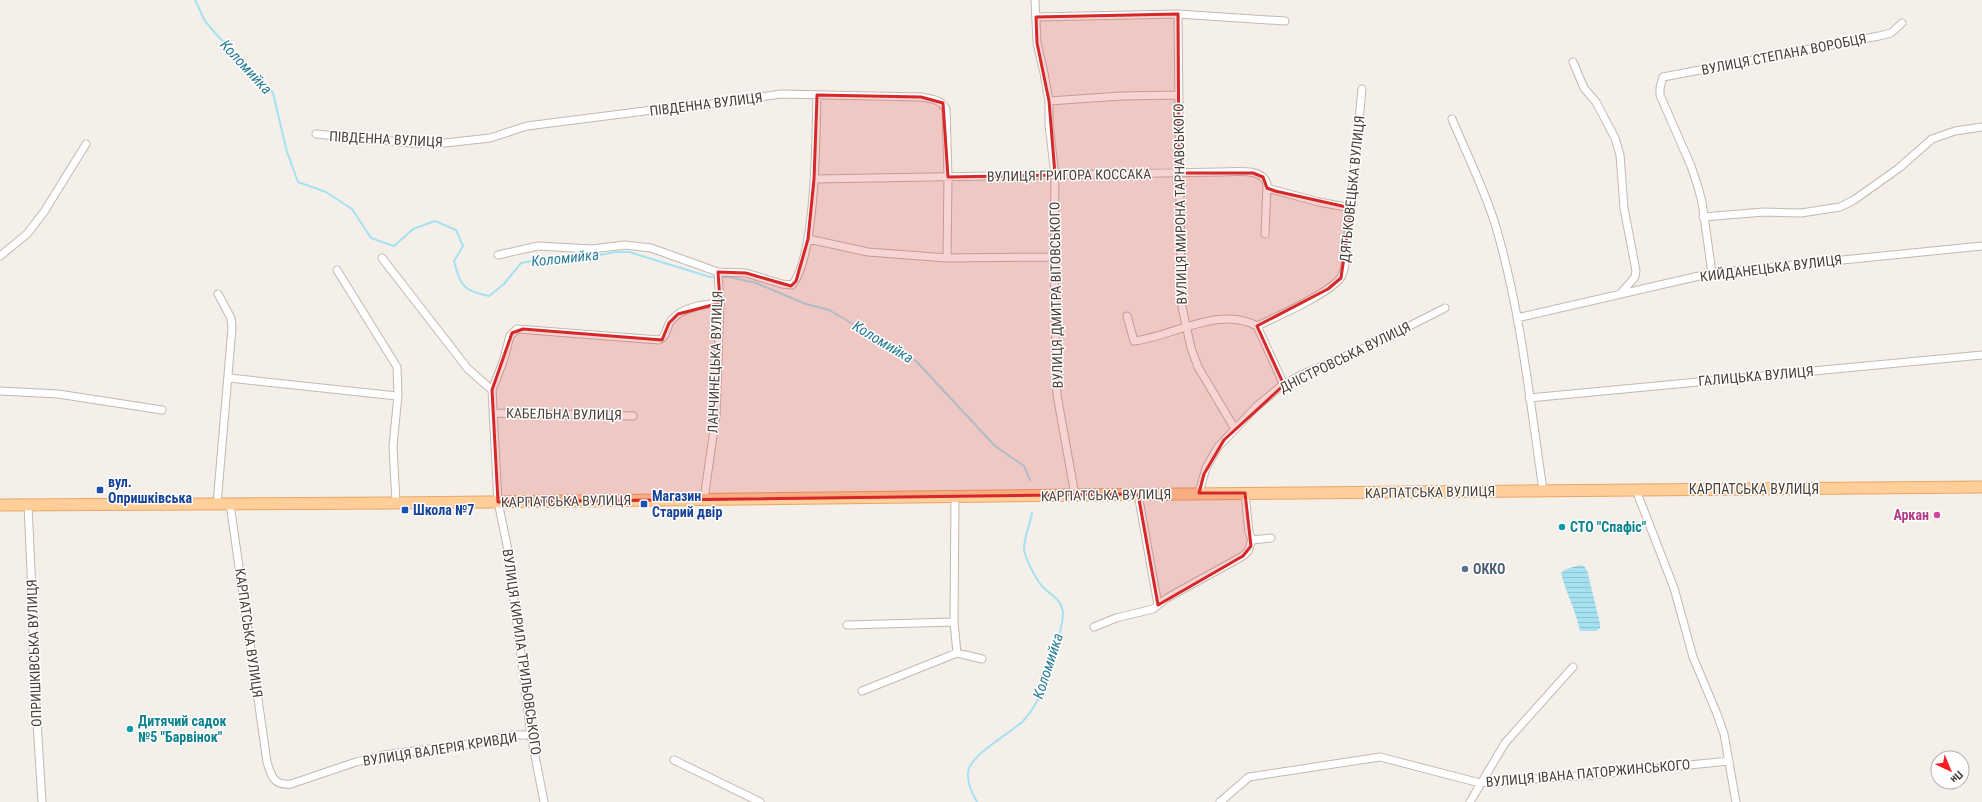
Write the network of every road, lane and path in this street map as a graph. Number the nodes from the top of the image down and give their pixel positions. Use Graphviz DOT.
graph roads {
  1 [pos="1035,0"];
  2 [pos="1178,14"];
  3 [pos="1036,17"];
  4 [pos="1285,21"];
  5 [pos="1902,23"];
  6 [pos="1573,62"];
  7 [pos="1362,89"];
  8 [pos="817,95"];
  9 [pos="1178,95"];
  10 [pos="1049,101"];
  11 [pos="1452,119"];
  12 [pos="1982,128"];
  13 [pos="316,134"];
  14 [pos="86,144"];
  15 [pos="1179,173"];
  16 [pos="1055,175"];
  17 [pos="948,177"];
  18 [pos="814,179"];
  19 [pos="1268,188"];
  20 [pos="1351,208"];
  21 [pos="1703,217"];
  22 [pos="1265,234"];
  23 [pos="808,239"];
  24 [pos="1982,246"];
  25 [pos="498,255"];
  26 [pos="0,256"];
  27 [pos="1054,257"];
  28 [pos="382,258"];
  29 [pos="947,258"];
  30 [pos="337,270"];
  31 [pos="1712,273"];
  32 [pos="718,275"];
  33 [pos="218,294"];
  34 [pos="1620,294"];
  35 [pos="720,303"];
  36 [pos="1445,308"];
  37 [pos="1127,316"];
  38 [pos="1517,318"];
  39 [pos="1257,326"];
  40 [pos="1185,327"];
  41 [pos="1982,355"];
  42 [pos="229,378"];
  43 [pos="1284,384"];
  44 [pos="492,390"];
  45 [pos="0,391"];
  46 [pos="398,396"];
  47 [pos="1529,398"];
  48 [pos="162,410"];
  49 [pos="495,413"];
  50 [pos="634,416"];
  51 [pos="1235,429"];
  52 [pos="1982,487"];
  53 [pos="1543,490"];
  54 [pos="1636,490"];
  55 [pos="1245,493"];
  56 [pos="1138,494"];
  57 [pos="1199,494"];
  58 [pos="1075,495"];
  59 [pos="955,497"];
  60 [pos="704,499"];
  61 [pos="498,502"];
  62 [pos="396,503"];
  63 [pos="28,504"];
  64 [pos="218,504"];
  65 [pos="230,504"];
  66 [pos="0,505"];
  67 [pos="1271,538"];
  68 [pos="1252,540"];
  69 [pos="1158,605"];
  70 [pos="954,622"];
  71 [pos="848,625"];
  72 [pos="1094,627"];
  73 [pos="957,653"];
  74 [pos="982,659"];
  75 [pos="1573,667"];
  76 [pos="862,692"];
  77 [pos="531,735"];
  78 [pos="674,760"];
  79 [pos="1729,761"];
  80 [pos="1480,783"];
  81 [pos="42,802"];
  82 [pos="544,802"];
  83 [pos="760,802"];
  84 [pos="1220,802"];
  85 [pos="1470,802"];
  86 [pos="1736,802"];
  1 -- 3 [label="street, ВУЛИЦЯ ДМИТРА ВІТОВСЬКОГО"];
  2 -- 3 [label="street"];
  2 -- 4 [label="street"];
  2 -- 9 [label="street, ВУЛИЦЯ МИРОНА ТАРНАВСЬКОГО"];
  3 -- 10 [label="street, ВУЛИЦЯ ДМИТРА ВІТОВСЬКОГО"];
  5 -- 21 [label="street, ВУЛИЦЯ СТЕПАНА ВОРОБЦЯ"];
  6 -- 34 [label="street"];
  7 -- 20 [label="street, ДЯТЬКОВЕЦЬКА ВУЛИЦЯ"];
  8 -- 13 [label="street, ПІВДЕННА ВУЛИЦЯ"];
  8 -- 17 [label="street, ПІВДЕННА ВУЛИЦЯ"];
  8 -- 18 [label="street"];
  9 -- 10 [label="street"];
  9 -- 15 [label="street, ВУЛИЦЯ МИРОНА ТАРНАВСЬКОГО"];
  10 -- 16 [label="street, ВУЛИЦЯ ДМИТРА ВІТОВСЬКОГО"];
  11 -- 38 [label="street"];
  12 -- 21 [label="street"];
  14 -- 26 [label="street"];
  15 -- 16 [label="street, ВУЛИЦЯ ГРИГОРА КОССАКА"];
  15 -- 19 [label="street, ВУЛИЦЯ ГРИГОРА КОССАКА"];
  15 -- 40 [label="street, ВУЛИЦЯ МИРОНА ТАРНАВСЬКОГО"];
  16 -- 17 [label="street, ВУЛИЦЯ ГРИГОРА КОССАКА"];
  16 -- 27 [label="street, ВУЛИЦЯ ДМИТРА ВІТОВСЬКОГО"];
  17 -- 18 [label="street, ВУЛИЦЯ ГРИГОРА КОССАКА"];
  17 -- 29 [label="street, ПІВДЕННА ВУЛИЦЯ"];
  18 -- 23 [label="street"];
  19 -- 20 [label="street"];
  19 -- 22 [label="street"];
  20 -- 39 [label="street, ДЯТЬКОВЕЦЬКА ВУЛИЦЯ"];
  21 -- 31 [label="street"];
  23 -- 29 [label="street"];
  23 -- 32 [label="street"];
  24 -- 31 [label="street, КИЙДАНЕЦЬКА ВУЛИЦЯ"];
  25 -- 32 [label="street"];
  27 -- 29 [label="street"];
  27 -- 58 [label="street, ВУЛИЦЯ ДМИТРА ВІТОВСЬКОГО"];
  28 -- 44 [label="street"];
  30 -- 46 [label="street"];
  31 -- 34 [label="street, КИЙДАНЕЦЬКА ВУЛИЦЯ"];
  32 -- 35 [label="street, ЛАНЧИНЕЦЬКА ВУЛИЦЯ"];
  33 -- 42 [label="street"];
  34 -- 38 [label="street, КИЙДАНЕЦЬКА ВУЛИЦЯ"];
  35 -- 44 [label="street"];
  35 -- 60 [label="street, ЛАНЧИНЕЦЬКА ВУЛИЦЯ"];
  36 -- 43 [label="street, ДНІСТРОВСЬКА ВУЛИЦЯ"];
  37 -- 40 [label="street"];
  38 -- 47 [label="street"];
  39 -- 40 [label="street"];
  39 -- 43 [label="street"];
  40 -- 51 [label="street, ВУЛИЦЯ МИРОНА ТАРНАВСЬКОГО"];
  41 -- 47 [label="street, ГАЛИЦЬКА ВУЛИЦЯ"];
  42 -- 46 [label="street"];
  42 -- 64 [label="street"];
  43 -- 51 [label="street, ДНІСТРОВСЬКА ВУЛИЦЯ"];
  44 -- 49 [label="street, ВУЛИЦЯ КИРИЛА ТРИЛЬОВСЬКОГО"];
  45 -- 48 [label="street"];
  46 -- 62 [label="street"];
  47 -- 53 [label="street"];
  49 -- 50 [label="street, КАБЕЛЬНА ВУЛИЦЯ"];
  49 -- 61 [label="street, ВУЛИЦЯ КИРИЛА ТРИЛЬОВСЬКОГО"];
  51 -- 57 [label="street, ДНІСТРОВСЬКА ВУЛИЦЯ"];
  52 -- 54 [label="main road, КАРПАТСЬКА ВУЛИЦЯ"];
  53 -- 54 [label="main road, КАРПАТСЬКА ВУЛИЦЯ"];
  53 -- 55 [label="main road, КАРПАТСЬКА ВУЛИЦЯ"];
  54 -- 79 [label="street"];
  55 -- 57 [label="main road, КАРПАТСЬКА ВУЛИЦЯ"];
  55 -- 68 [label="street"];
  56 -- 57 [label="main road, КАРПАТСЬКА ВУЛИЦЯ"];
  56 -- 58 [label="main road, КАРПАТСЬКА ВУЛИЦЯ"];
  56 -- 69 [label="street"];
  58 -- 59 [label="main road, КАРПАТСЬКА ВУЛИЦЯ"];
  59 -- 60 [label="main road, КАРПАТСЬКА ВУЛИЦЯ"];
  59 -- 70 [label="street"];
  60 -- 61 [label="main road, КАРПАТСЬКА ВУЛИЦЯ"];
  61 -- 62 [label="main road, КАРПАТСЬКА ВУЛИЦЯ"];
  61 -- 77 [label="street, ВУЛИЦЯ КИРИЛА ТРИЛЬОВСЬКОГО"];
  62 -- 65 [label="main road, КАРПАТСЬКА ВУЛИЦЯ"];
  63 -- 64 [label="main road, КАРПАТСЬКА ВУЛИЦЯ"];
  63 -- 66 [label="main road, КАРПАТСЬКА ВУЛИЦЯ"];
  63 -- 81 [label="street, ОПРИШКІВСЬКА ВУЛИЦЯ"];
  64 -- 65 [label="main road, КАРПАТСЬКА ВУЛИЦЯ"];
  65 -- 77 [label="street, ВУЛИЦЯ ВАЛЕРІЯ КРИВДИ"];
  67 -- 68 [label="street"];
  68 -- 69 [label="street"];
  69 -- 72 [label="street"];
  70 -- 71 [label="street"];
  70 -- 73 [label="street"];
  73 -- 74 [label="street"];
  73 -- 76 [label="street"];
  75 -- 80 [label="street"];
  77 -- 82 [label="street, ВУЛИЦЯ КИРИЛА ТРИЛЬОВСЬКОГО"];
  78 -- 83 [label="street"];
  79 -- 80 [label="street, ВУЛИЦЯ ІВАНА ПАТОРЖИНСЬКОГО"];
  79 -- 86 [label="street"];
  80 -- 84 [label="street, ВУЛИЦЯ ІВАНА ПАТОРЖИНСЬКОГО"];
  80 -- 85 [label="street"];
}
